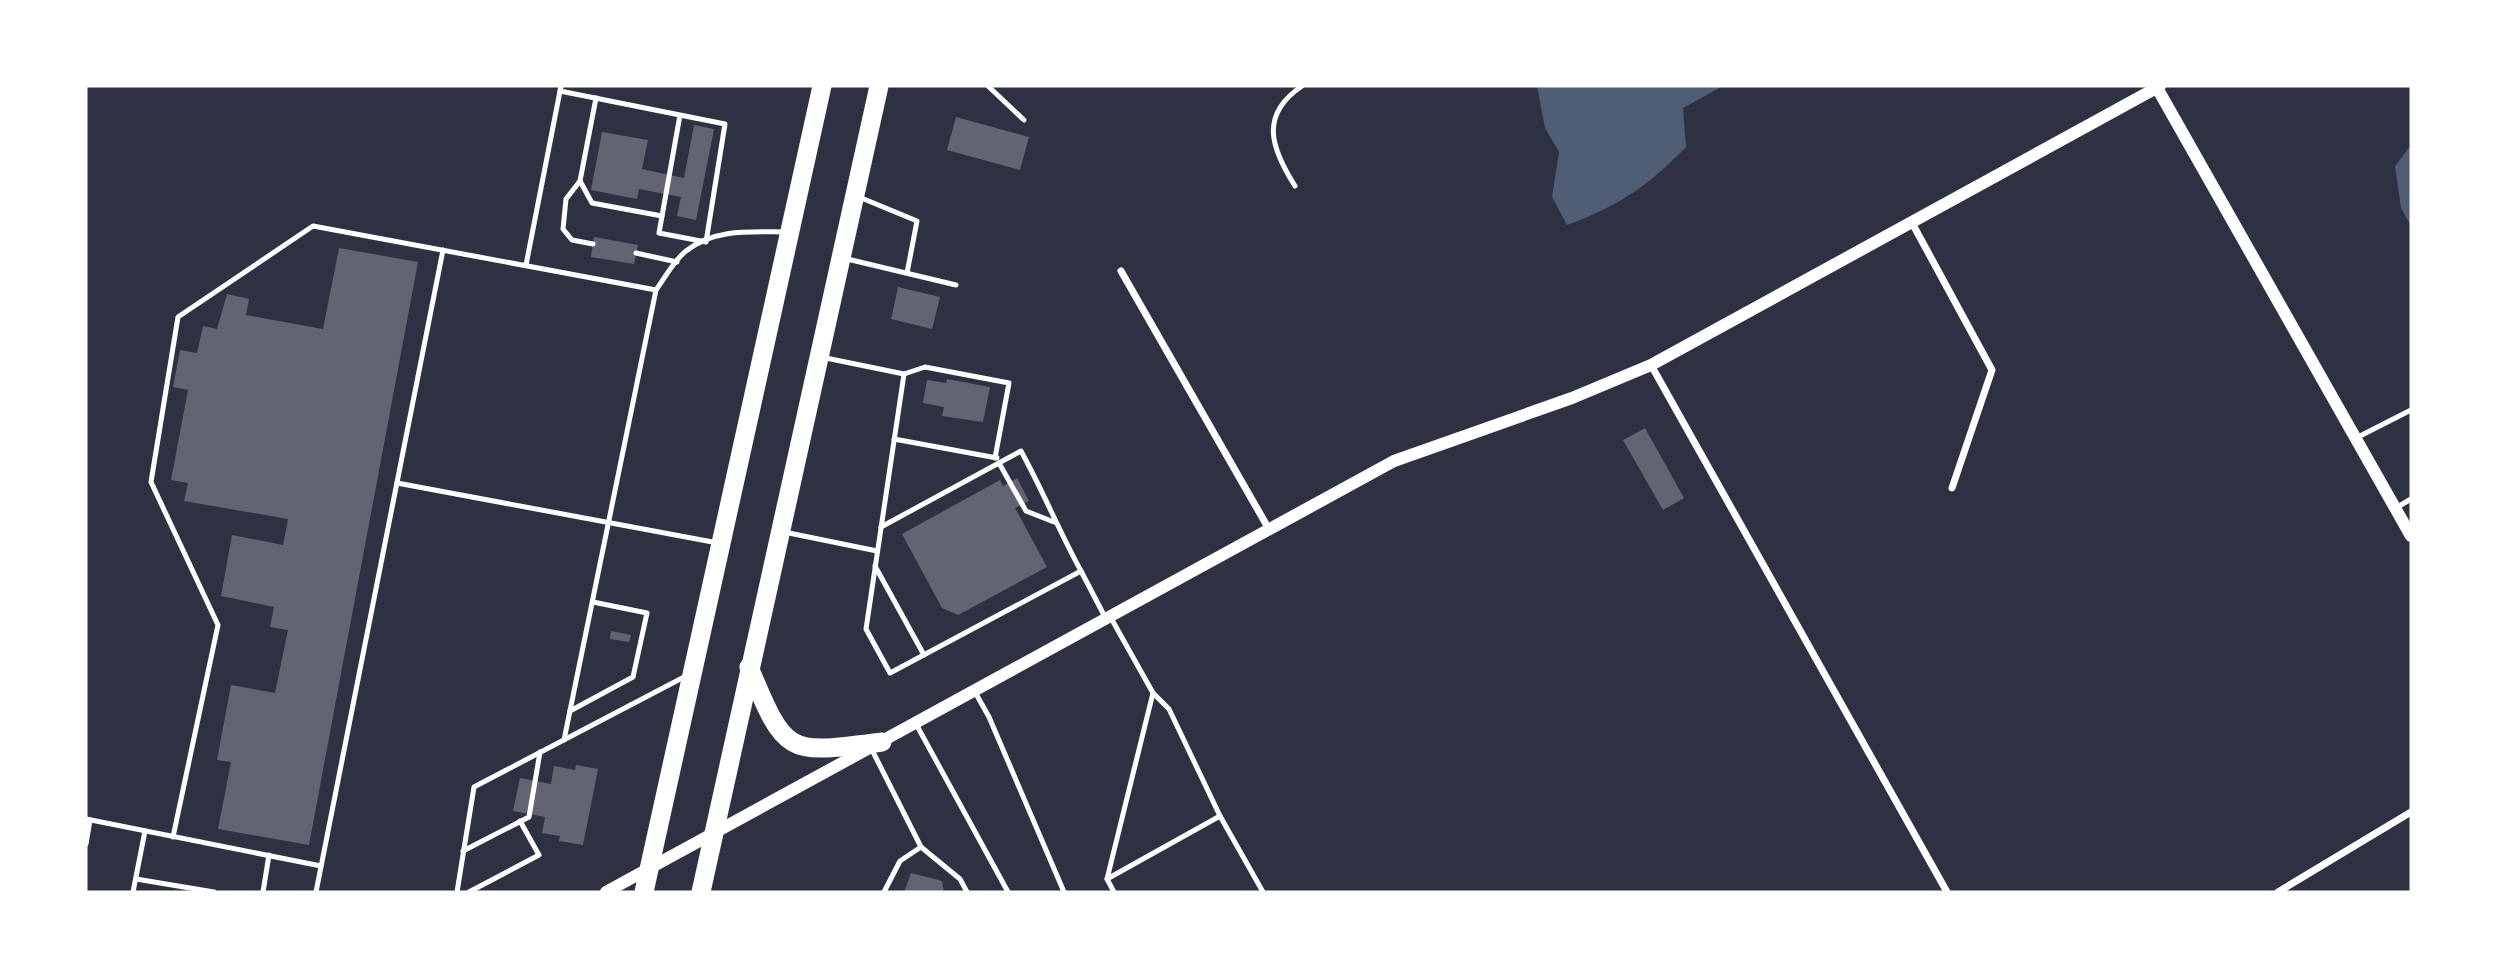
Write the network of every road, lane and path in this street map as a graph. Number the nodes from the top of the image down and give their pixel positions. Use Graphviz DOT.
graph roads {
  1 [pos="822,86"];
  2 [pos="879,86"];
  3 [pos="988,86"];
  4 [pos="1302,86"];
  5 [pos="2157,86"];
  6 [pos="561,88"];
  7 [pos="596,98"];
  8 [pos="680,115"];
  9 [pos="1024,120"];
  10 [pos="580,181"];
  11 [pos="1294,186"];
  12 [pos="854,195"];
  13 [pos="662,216"];
  14 [pos="1911,221"];
  15 [pos="790,232"];
  16 [pos="706,242"];
  17 [pos="593,244"];
  18 [pos="443,250"];
  19 [pos="636,253"];
  20 [pos="840,257"];
  21 [pos="677,262"];
  22 [pos="526,265"];
  23 [pos="1121,271"];
  24 [pos="907,273"];
  25 [pos="956,285"];
  26 [pos="656,290"];
  27 [pos="818,357"];
  28 [pos="1651,365"];
  29 [pos="904,374"];
  30 [pos="2411,410"];
  31 [pos="2356,438"];
  32 [pos="894,439"];
  33 [pos="1000,460"];
  34 [pos="397,483"];
  35 [pos="1952,488"];
  36 [pos="2411,499"];
  37 [pos="2396,508"];
  38 [pos="1054,522"];
  39 [pos="609,523"];
  40 [pos="881,527"];
  41 [pos="779,531"];
  42 [pos="1270,531"];
  43 [pos="2411,536"];
  44 [pos="721,544"];
  45 [pos="877,551"];
  46 [pos="875,566"];
  47 [pos="1081,571"];
  48 [pos="593,602"];
  49 [pos="1108,619"];
  50 [pos="924,655"];
  51 [pos="749,667"];
  52 [pos="692,673"];
  53 [pos="975,692"];
  54 [pos="1153,693"];
  55 [pos="570,711"];
  56 [pos="916,724"];
  57 [pos="564,740"];
  58 [pos="876,745"];
  59 [pos="540,752"];
  60 [pos="2411,812"];
  61 [pos="1220,816"];
  62 [pos="88,819"];
  63 [pos="520,821"];
  64 [pos="145,831"];
  65 [pos="712,835"];
  66 [pos="173,837"];
  67 [pos="86,844"];
  68 [pos="920,847"];
  69 [pos="463,851"];
  70 [pos="269,856"];
  71 [pos="321,866"];
  72 [pos="649,869"];
  73 [pos="136,879"];
  74 [pos="1107,879"];
  75 [pos="133,892"];
  76 [pos="214,892"];
  77 [pos="263,892"];
  78 [pos="316,892"];
  79 [pos="457,892"];
  80 [pos="469,892"];
  81 [pos="606,892"];
  82 [pos="644,892"];
  83 [pos="701,892"];
  84 [pos="884,892"];
  85 [pos="967,892"];
  86 [pos="1008,892"];
  87 [pos="1064,892"];
  88 [pos="1114,892"];
  89 [pos="1263,892"];
  90 [pos="1947,892"];
  91 [pos="2278,892"];
  1 -- 15 [label="highway"];
  2 -- 12 [label="highway"];
  3 -- 9 [label="lane"];
  4 -- 11 [label="lane"];
  5 -- 14 [label="street"];
  5 -- 31 [label="street"];
  6 -- 7 [label="lane"];
  6 -- 22 [label="lane"];
  7 -- 8 [label="lane"];
  7 -- 10 [label="lane"];
  8 -- 13 [label="lane"];
  8 -- 16 [label="lane"];
  10 -- 13 [label="lane"];
  10 -- 17 [label="lane"];
  12 -- 20 [label="highway"];
  12 -- 24 [label="lane"];
  13 -- 16 [label="lane"];
  14 -- 28 [label="street"];
  14 -- 35 [label="street"];
  15 -- 16 [label="lane"];
  15 -- 44 [label="highway"];
  16 -- 21 [label="lane"];
  18 -- 22 [label="lane"];
  18 -- 34 [label="lane"];
  18 -- 66 [label="lane"];
  19 -- 21 [label="lane"];
  20 -- 24 [label="lane"];
  20 -- 27 [label="highway"];
  21 -- 26 [label="lane"];
  22 -- 26 [label="lane"];
  23 -- 42 [label="street"];
  24 -- 25 [label="lane"];
  26 -- 39 [label="lane"];
  27 -- 29 [label="lane"];
  27 -- 41 [label="highway"];
  28 -- 42 [label="street"];
  28 -- 90 [label="street"];
  29 -- 32 [label="lane"];
  29 -- 33 [label="lane"];
  30 -- 31 [label="lane"];
  31 -- 37 [label="street"];
  32 -- 33 [label="lane"];
  32 -- 40 [label="lane"];
  33 -- 38 [label="lane"];
  33 -- 38 [label="lane"];
  33 -- 40 [label="lane"];
  34 -- 39 [label="lane"];
  34 -- 71 [label="lane"];
  36 -- 37 [label="lane"];
  37 -- 43 [label="street"];
  38 -- 47 [label="lane"];
  39 -- 44 [label="lane"];
  39 -- 48 [label="lane"];
  40 -- 45 [label="lane"];
  41 -- 45 [label="lane"];
  41 -- 51 [label="highway"];
  42 -- 49 [label="street"];
  44 -- 52 [label="highway"];
  45 -- 46 [label="lane"];
  46 -- 50 [label="lane"];
  46 -- 50 [label="lane"];
  47 -- 49 [label="lane"];
  47 -- 50 [label="lane"];
  48 -- 55 [label="lane"];
  48 -- 55 [label="lane"];
  49 -- 53 [label="street"];
  49 -- 54 [label="lane"];
  51 -- 58 [label="highway"];
  51 -- 65 [label="highway"];
  52 -- 57 [label="lane"];
  52 -- 72 [label="highway"];
  53 -- 56 [label="street"];
  53 -- 87 [label="lane"];
  54 -- 61 [label="lane"];
  54 -- 74 [label="lane"];
  55 -- 57 [label="lane"];
  56 -- 58 [label="street"];
  56 -- 86 [label="lane"];
  57 -- 59 [label="lane"];
  58 -- 65 [label="street"];
  58 -- 68 [label="lane"];
  59 -- 63 [label="lane"];
  59 -- 69 [label="lane"];
  60 -- 91 [label="street"];
  61 -- 74 [label="lane"];
  61 -- 89 [label="lane"];
  62 -- 64 [label="lane"];
  62 -- 67 [label="lane"];
  63 -- 69 [label="lane"];
  63 -- 80 [label="lane"];
  64 -- 66 [label="lane"];
  64 -- 73 [label="lane"];
  65 -- 72 [label="street"];
  65 -- 83 [label="highway"];
  66 -- 70 [label="lane"];
  68 -- 84 [label="lane"];
  68 -- 85 [label="lane"];
  69 -- 79 [label="lane"];
  70 -- 71 [label="lane"];
  70 -- 77 [label="lane"];
  71 -- 78 [label="lane"];
  72 -- 81 [label="street"];
  72 -- 82 [label="highway"];
  73 -- 75 [label="lane"];
  73 -- 76 [label="lane"];
  74 -- 88 [label="lane"];
}
